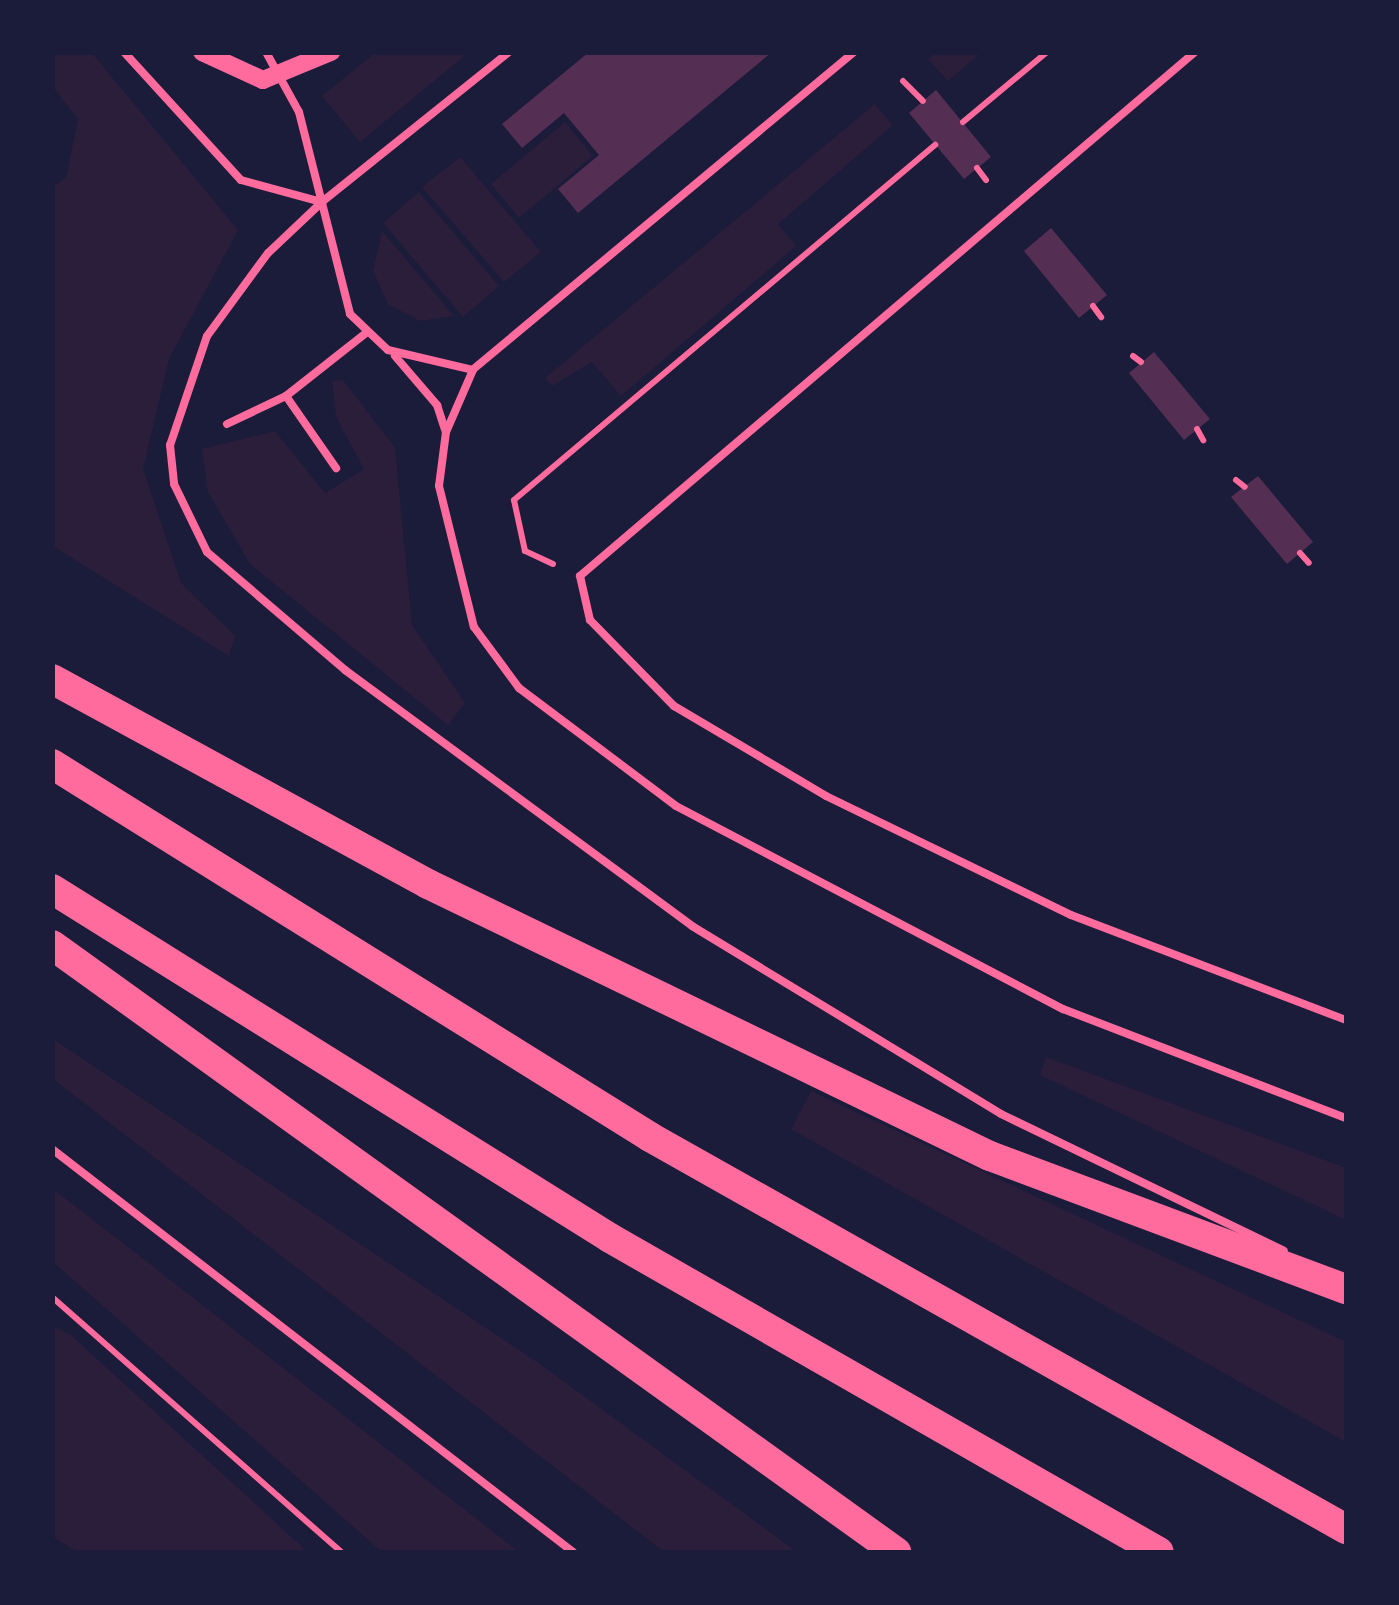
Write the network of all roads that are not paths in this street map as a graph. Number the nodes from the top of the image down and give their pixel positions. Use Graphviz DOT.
graph roads {
  1 [pos="124,52"];
  2 [pos="202,52"];
  3 [pos="266,52"];
  4 [pos="331,52"];
  5 [pos="509,52"];
  6 [pos="854,52"];
  7 [pos="1194,52"];
  8 [pos="282,77"];
  9 [pos="322,202"];
  10 [pos="366,333"];
  11 [pos="388,350"];
  12 [pos="473,370"];
  13 [pos="286,396"];
  14 [pos="227,424"];
  15 [pos="446,432"];
  16 [pos="336,468"];
  17 [pos="52,679"];
  18 [pos="52,764"];
  19 [pos="52,889"];
  20 [pos="52,945"];
  21 [pos="1346,1020"];
  22 [pos="1346,1118"];
  23 [pos="52,1148"];
  24 [pos="1346,1281"];
  25 [pos="1346,1290"];
  26 [pos="1346,1529"];
  27 [pos="572,1552"];
  28 [pos="896,1552"];
  29 [pos="1159,1552"];
  1 -- 9 [label="lane"];
  2 -- 8 [label="street"];
  3 -- 8 [label="lane"];
  4 -- 8 [label="street"];
  5 -- 9 [label="lane"];
  6 -- 12 [label="lane"];
  7 -- 21 [label="lane"];
  8 -- 9 [label="lane"];
  9 -- 10 [label="lane"];
  9 -- 24 [label="lane"];
  10 -- 11 [label="lane"];
  10 -- 13 [label="lane"];
  11 -- 12 [label="lane"];
  11 -- 15 [label="lane"];
  12 -- 15 [label="lane"];
  13 -- 14 [label="lane"];
  13 -- 16 [label="lane"];
  15 -- 22 [label="lane"];
  17 -- 25 [label="highway"];
  18 -- 26 [label="highway"];
  19 -- 29 [label="highway"];
  20 -- 28 [label="highway"];
  23 -- 27 [label="lane"];
}
